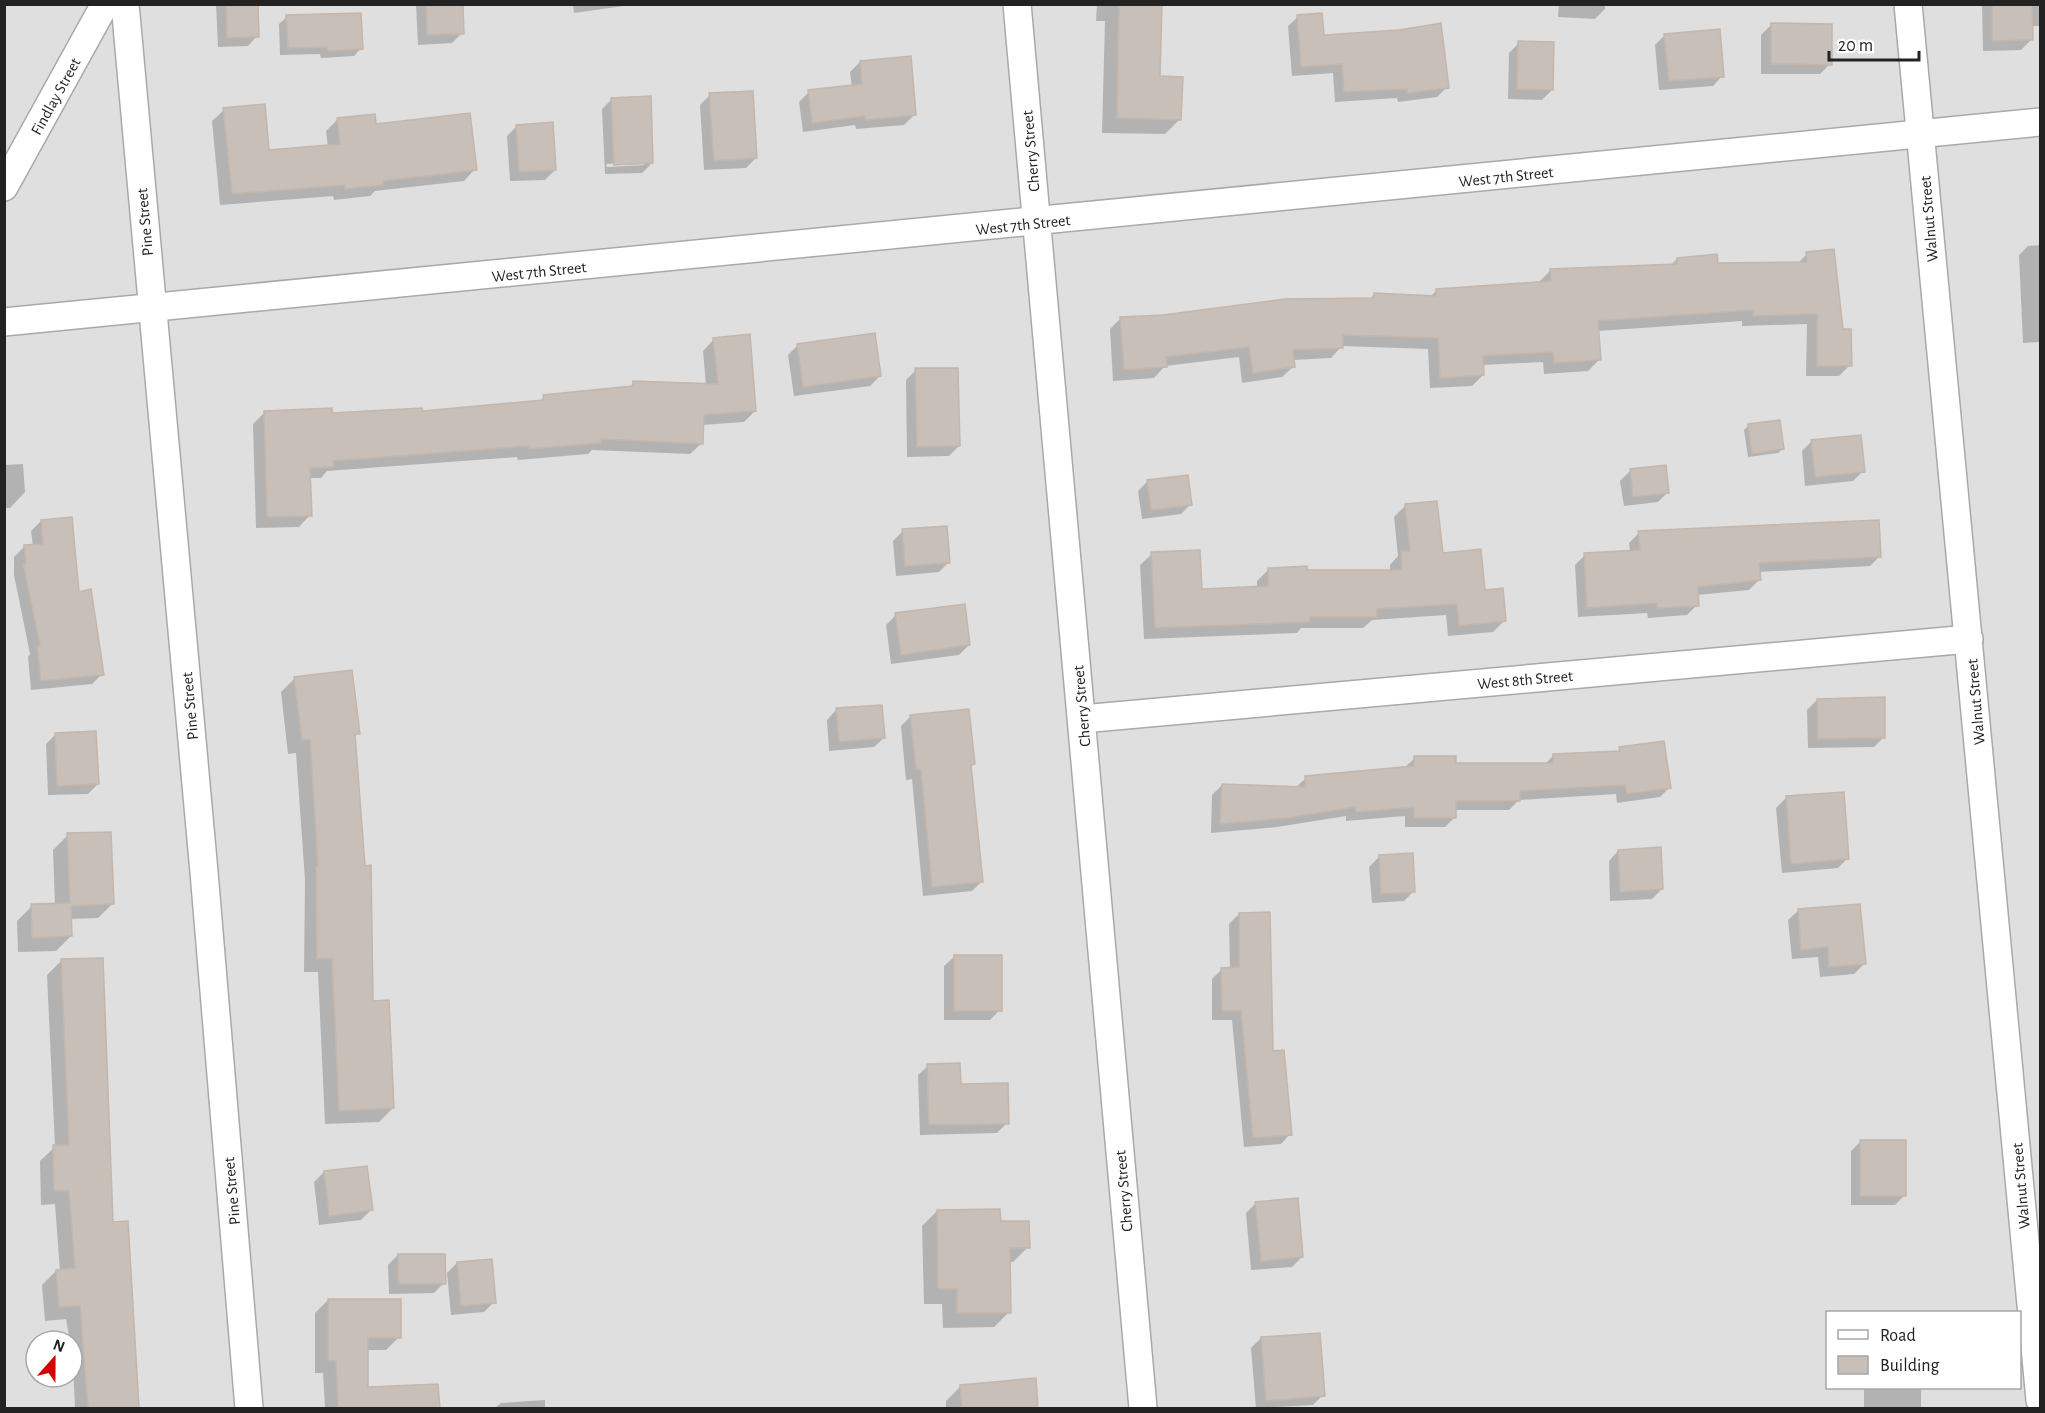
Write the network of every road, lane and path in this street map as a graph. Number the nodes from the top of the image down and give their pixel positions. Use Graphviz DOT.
graph roads {
  1 [pos="105,4"];
  2 [pos="125,4"];
  3 [pos="1017,4"];
  4 [pos="1908,4"];
  5 [pos="2040,122"];
  6 [pos="1920,133"];
  7 [pos="4,187"];
  8 [pos="1037,222"];
  9 [pos="151,309"];
  10 [pos="4,322"];
  11 [pos="1969,639"];
  12 [pos="1082,719"];
  13 [pos="2040,1400"];
  14 [pos="249,1408"];
  15 [pos="1143,1408"];
  1 -- 7 [label="street, Findlay Street"];
  2 -- 9 [label="street, Pine Street"];
  3 -- 8 [label="street, Cherry Street"];
  4 -- 6 [label="street, Walnut Street"];
  5 -- 6 [label="street, West 7th Street"];
  6 -- 8 [label="street, West 7th Street"];
  6 -- 11 [label="street, Walnut Street"];
  8 -- 9 [label="street, West 7th Street"];
  8 -- 12 [label="street, Cherry Street"];
  9 -- 10 [label="street, West 7th Street"];
  9 -- 14 [label="street, Pine Street"];
  11 -- 12 [label="street, West 8th Street"];
  11 -- 13 [label="street, Walnut Street"];
  12 -- 15 [label="street, Cherry Street"];
}
